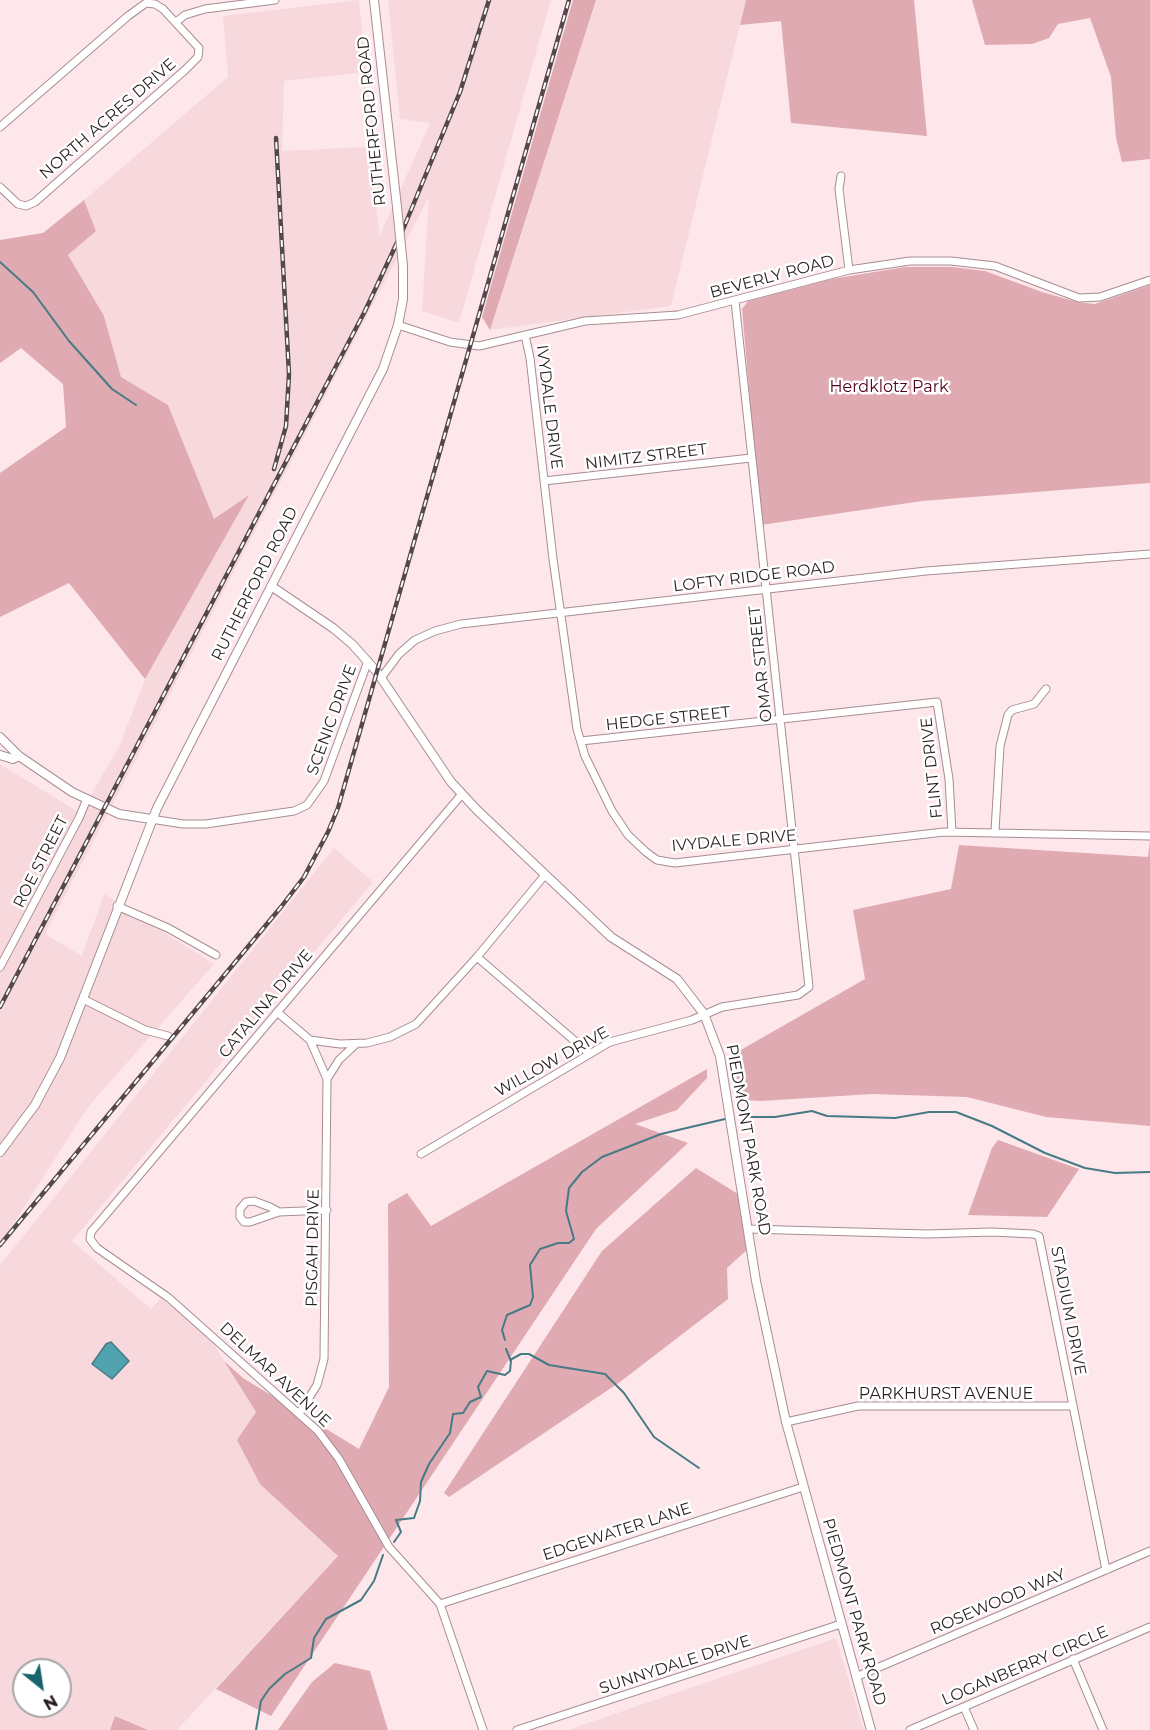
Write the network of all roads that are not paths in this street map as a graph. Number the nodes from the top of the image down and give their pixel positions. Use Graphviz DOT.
graph roads {
  1 [pos="275,0"];
  2 [pos="374,0"];
  3 [pos="176,22"];
  4 [pos="0,127"];
  5 [pos="841,176"];
  6 [pos="0,187"];
  7 [pos="849,270"];
  8 [pos="1150,280"];
  9 [pos="735,301"];
  10 [pos="398,326"];
  11 [pos="525,335"];
  12 [pos="751,458"];
  13 [pos="544,480"];
  14 [pos="1150,554"];
  15 [pos="271,586"];
  16 [pos="766,590"];
  17 [pos="560,613"];
  18 [pos="368,661"];
  19 [pos="381,678"];
  20 [pos="1046,689"];
  21 [pos="937,702"];
  22 [pos="780,720"];
  23 [pos="0,737"];
  24 [pos="581,741"];
  25 [pos="0,755"];
  26 [pos="19,756"];
  27 [pos="462,794"];
  28 [pos="87,800"];
  29 [pos="152,819"];
  30 [pos="995,831"];
  31 [pos="952,832"];
  32 [pos="1150,836"];
  33 [pos="794,849"];
  34 [pos="545,875"];
  35 [pos="117,906"];
  36 [pos="216,955"];
  37 [pos="477,957"];
  38 [pos="0,967"];
  39 [pos="809,987"];
  40 [pos="83,999"];
  41 [pos="277,1012"];
  42 [pos="704,1014"];
  43 [pos="168,1036"];
  44 [pos="310,1040"];
  45 [pos="356,1044"];
  46 [pos="590,1054"];
  47 [pos="327,1079"];
  48 [pos="0,1152"];
  49 [pos="421,1154"];
  50 [pos="327,1210"];
  51 [pos="279,1212"];
  52 [pos="748,1229"];
  53 [pos="91,1232"];
  54 [pos="1072,1406"];
  55 [pos="300,1412"];
  56 [pos="786,1422"];
  57 [pos="803,1487"];
  58 [pos="1150,1551"];
  59 [pos="1106,1570"];
  60 [pos="440,1604"];
  61 [pos="841,1624"];
  62 [pos="1150,1627"];
  63 [pos="1072,1659"];
  64 [pos="856,1677"];
  65 [pos="964,1707"];
  66 [pos="483,1730"];
  67 [pos="517,1730"];
  68 [pos="871,1730"];
  69 [pos="910,1730"];
  70 [pos="974,1730"];
  71 [pos="1103,1730"];
  1 -- 3 [label="street"];
  2 -- 10 [label="street, RUTHERFORD ROAD, bridge"];
  3 -- 4 [label="street, NORTH ACRES DRIVE"];
  3 -- 6 [label="street, NORTH ACRES DRIVE"];
  5 -- 7 [label="street"];
  7 -- 8 [label="street, BEVERLY ROAD"];
  7 -- 9 [label="street, BEVERLY ROAD"];
  9 -- 11 [label="street, BEVERLY ROAD"];
  9 -- 12 [label="street, OMAR STREET"];
  10 -- 11 [label="street, BEVERLY ROAD"];
  10 -- 15 [label="street, RUTHERFORD ROAD"];
  11 -- 13 [label="street, IVYDALE DRIVE"];
  12 -- 13 [label="street, NIMITZ STREET"];
  12 -- 16 [label="street, OMAR STREET"];
  13 -- 17 [label="street, IVYDALE DRIVE"];
  14 -- 16 [label="street, LOFTY RIDGE ROAD"];
  15 -- 18 [label="street, PIEDMONT PARK ROAD"];
  15 -- 29 [label="street, RUTHERFORD ROAD"];
  16 -- 17 [label="street, LOFTY RIDGE ROAD"];
  16 -- 22 [label="street, OMAR STREET"];
  17 -- 19 [label="street, LOFTY RIDGE ROAD"];
  17 -- 24 [label="street, IVYDALE DRIVE"];
  18 -- 19 [label="street, PIEDMONT PARK ROAD"];
  18 -- 29 [label="street, SCENIC DRIVE"];
  19 -- 27 [label="street, PIEDMONT PARK ROAD"];
  20 -- 30 [label="street"];
  21 -- 22 [label="street, HEDGE STREET"];
  21 -- 31 [label="street, FLINT DRIVE"];
  22 -- 24 [label="street, HEDGE STREET"];
  22 -- 33 [label="street, OMAR STREET"];
  23 -- 26 [label="street"];
  24 -- 33 [label="street, IVYDALE DRIVE"];
  25 -- 26 [label="street"];
  26 -- 28 [label="street"];
  27 -- 34 [label="street, PIEDMONT PARK ROAD"];
  27 -- 41 [label="street, CATALINA DRIVE"];
  28 -- 29 [label="street"];
  28 -- 38 [label="street, ROE STREET"];
  29 -- 35 [label="street, RUTHERFORD ROAD"];
  30 -- 31 [label="street, IVYDALE DRIVE"];
  30 -- 32 [label="street, IVYDALE DRIVE"];
  31 -- 33 [label="street, IVYDALE DRIVE"];
  33 -- 39 [label="street, OMAR STREET"];
  34 -- 37 [label="street"];
  34 -- 42 [label="street, PIEDMONT PARK ROAD"];
  35 -- 36 [label="street"];
  35 -- 40 [label="street, RUTHERFORD ROAD"];
  37 -- 45 [label="street"];
  37 -- 46 [label="street"];
  39 -- 42 [label="street, WILLOW DRIVE"];
  40 -- 43 [label="street"];
  40 -- 48 [label="street, RUTHERFORD ROAD"];
  41 -- 44 [label="street, PISGAH DRIVE"];
  41 -- 53 [label="street, CATALINA DRIVE"];
  42 -- 46 [label="street, WILLOW DRIVE"];
  42 -- 52 [label="street, PIEDMONT PARK ROAD"];
  44 -- 45 [label="street"];
  44 -- 47 [label="street, PISGAH DRIVE"];
  45 -- 47 [label="street"];
  46 -- 49 [label="street, WILLOW DRIVE"];
  47 -- 50 [label="street, PISGAH DRIVE"];
  50 -- 51 [label="street"];
  50 -- 55 [label="street, PISGAH DRIVE"];
  51 -- 51 [label="street"];
  52 -- 54 [label="street, STADIUM DRIVE"];
  52 -- 56 [label="street, PIEDMONT PARK ROAD"];
  53 -- 55 [label="street, DELMAR AVENUE"];
  54 -- 56 [label="street, PARKHURST AVENUE"];
  54 -- 59 [label="street, STADIUM DRIVE"];
  55 -- 60 [label="street, DELMAR AVENUE"];
  56 -- 57 [label="street, PIEDMONT PARK ROAD"];
  57 -- 60 [label="street, EDGEWATER LANE"];
  57 -- 61 [label="street, PIEDMONT PARK ROAD"];
  58 -- 59 [label="street, ROSEWOOD WAY"];
  59 -- 64 [label="street, ROSEWOOD WAY"];
  60 -- 66 [label="street, DELMAR AVENUE"];
  61 -- 64 [label="street, PIEDMONT PARK ROAD"];
  61 -- 67 [label="street, SUNNYDALE DRIVE"];
  62 -- 63 [label="street, LOGANBERRY CIRCLE"];
  63 -- 65 [label="street, LOGANBERRY CIRCLE"];
  63 -- 71 [label="street"];
  64 -- 68 [label="street, PIEDMONT PARK ROAD"];
  65 -- 69 [label="street, LOGANBERRY CIRCLE"];
  65 -- 70 [label="street"];
}
